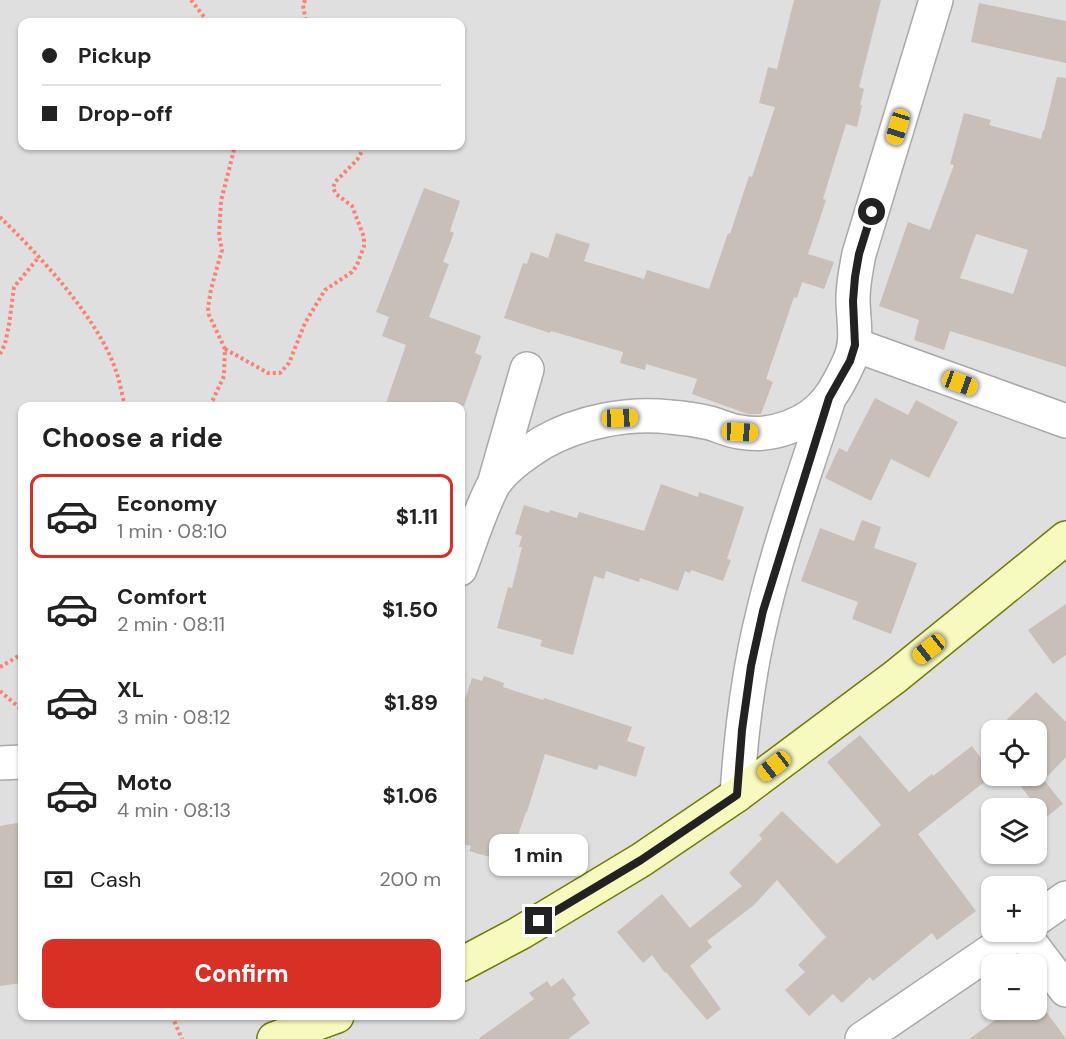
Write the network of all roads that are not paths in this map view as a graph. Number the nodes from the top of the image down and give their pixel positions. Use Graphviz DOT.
graph roads {
  1 [pos="936,0"];
  2 [pos="855,345"];
  3 [pos="527,369"];
  4 [pos="829,398"];
  5 [pos="1066,421"];
  6 [pos="495,483"];
  7 [pos="1066,538"];
  8 [pos="465,557"];
  9 [pos="18,762"];
  10 [pos="0,763"];
  11 [pos="737,795"];
  12 [pos="1066,898"];
  13 [pos="1047,911"];
  14 [pos="1005,942"];
  15 [pos="1028,942"];
  16 [pos="465,962"];
  17 [pos="1066,990"];
  18 [pos="322,1020"];
  19 [pos="274,1039"];
  20 [pos="862,1039"];
  1 -- 2 [label="street"];
  2 -- 4 [label="street"];
  2 -- 5 [label="street"];
  3 -- 6 [label="street"];
  4 -- 6 [label="street"];
  4 -- 11 [label="street"];
  6 -- 8 [label="street"];
  7 -- 11 [label="street"];
  9 -- 10 [label="street"];
  11 -- 16 [label="street"];
  12 -- 13 [label="street"];
  14 -- 20 [label="street"];
  15 -- 17 [label="street"];
  18 -- 19 [label="street"];
}
